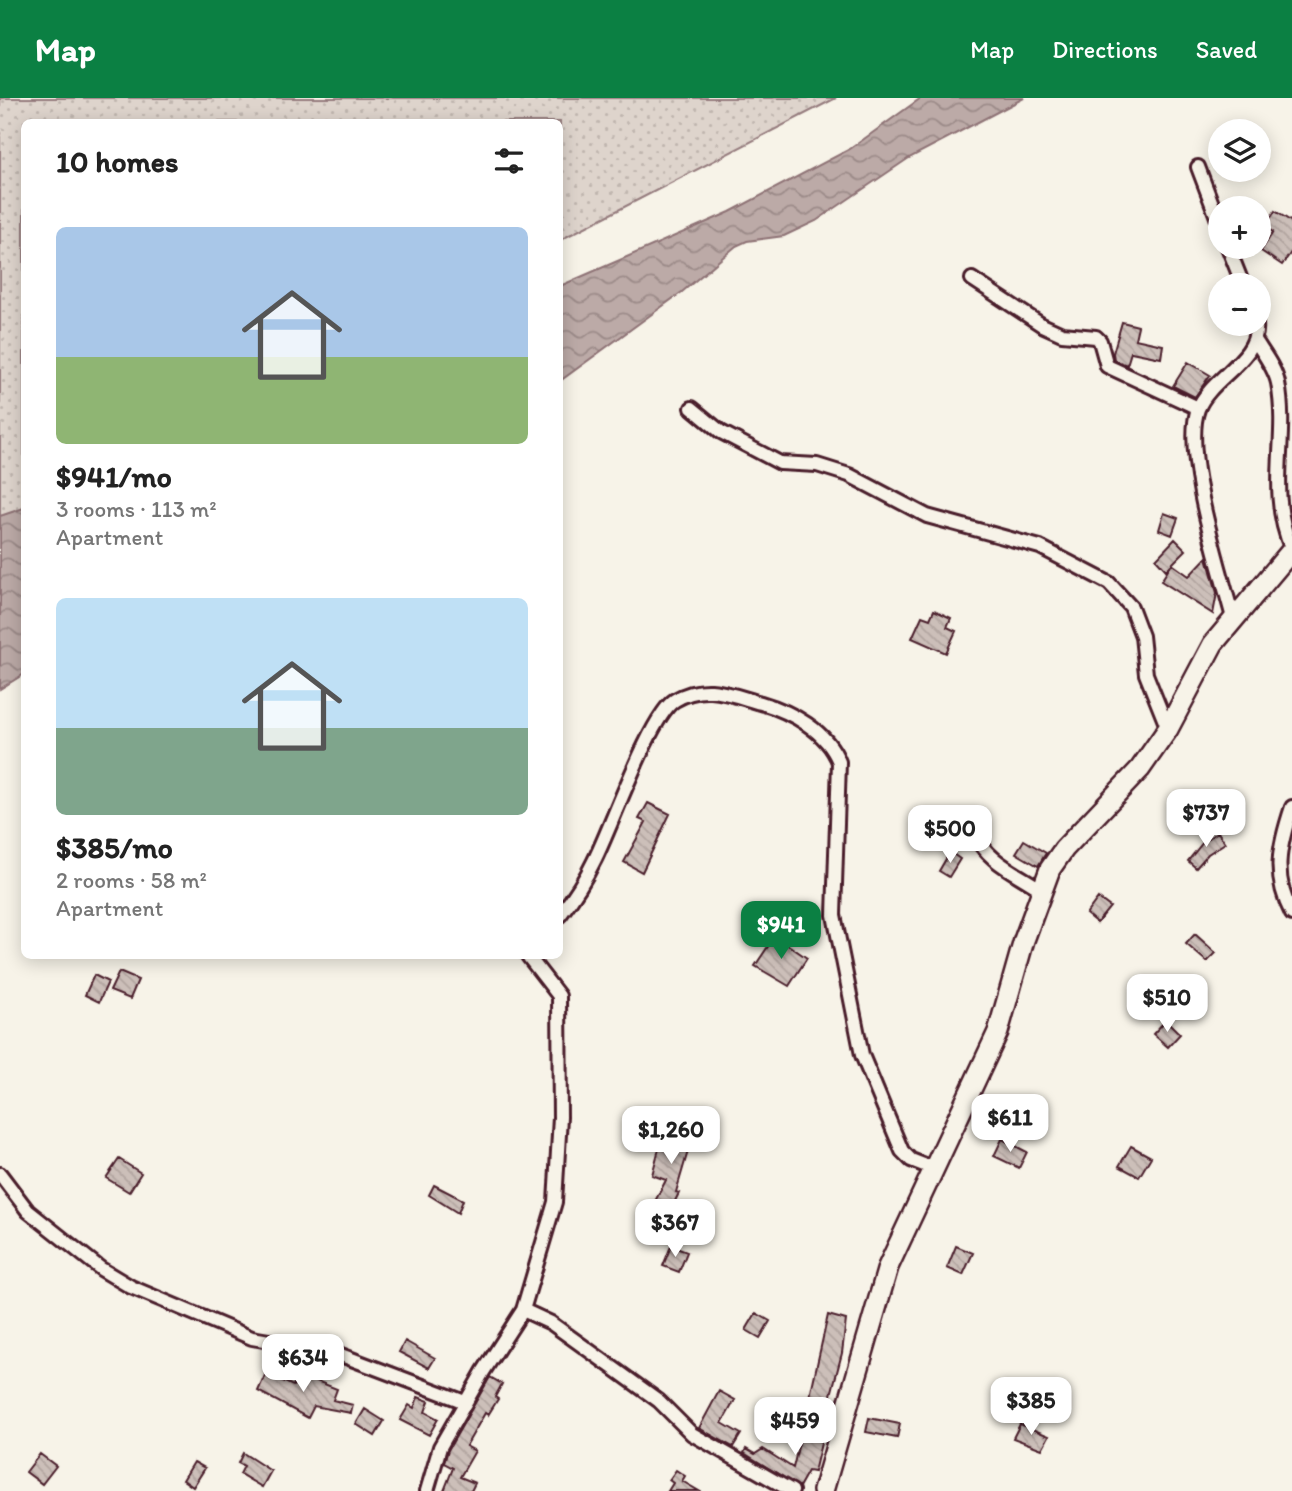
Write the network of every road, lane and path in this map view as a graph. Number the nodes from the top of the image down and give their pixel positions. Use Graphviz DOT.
graph roads {
  1 [pos="1198,167"];
  2 [pos="1209,196"];
  3 [pos="972,279"];
  4 [pos="1255,336"];
  5 [pos="1255,340"];
  6 [pos="692,408"];
  7 [pos="1198,408"];
  8 [pos="1292,550"];
  9 [pos="1233,618"];
  10 [pos="1168,729"];
  11 [pos="1292,807"];
  12 [pos="974,832"];
  13 [pos="1040,889"];
  14 [pos="563,910"];
  15 [pos="1292,914"];
  16 [pos="530,959"];
  17 [pos="934,1169"];
  18 [pos="0,1174"];
  19 [pos="523,1310"];
  20 [pos="465,1402"];
  21 [pos="427,1491"];
  22 [pos="792,1491"];
  23 [pos="824,1491"];
  1 -- 2 [label="street"];
  3 -- 7 [label="street"];
  4 -- 5 [label="street"];
  5 -- 7 [label="street"];
  5 -- 8 [label="street"];
  6 -- 10 [label="street"];
  7 -- 9 [label="street"];
  8 -- 9 [label="main road"];
  9 -- 10 [label="main road"];
  10 -- 13 [label="main road"];
  11 -- 15 [label="street"];
  12 -- 13 [label="street"];
  13 -- 17 [label="main road"];
  14 -- 17 [label="street"];
  16 -- 19 [label="street"];
  17 -- 23 [label="main road"];
  18 -- 20 [label="street"];
  19 -- 20 [label="street"];
  19 -- 22 [label="street"];
  20 -- 21 [label="street"];
}
